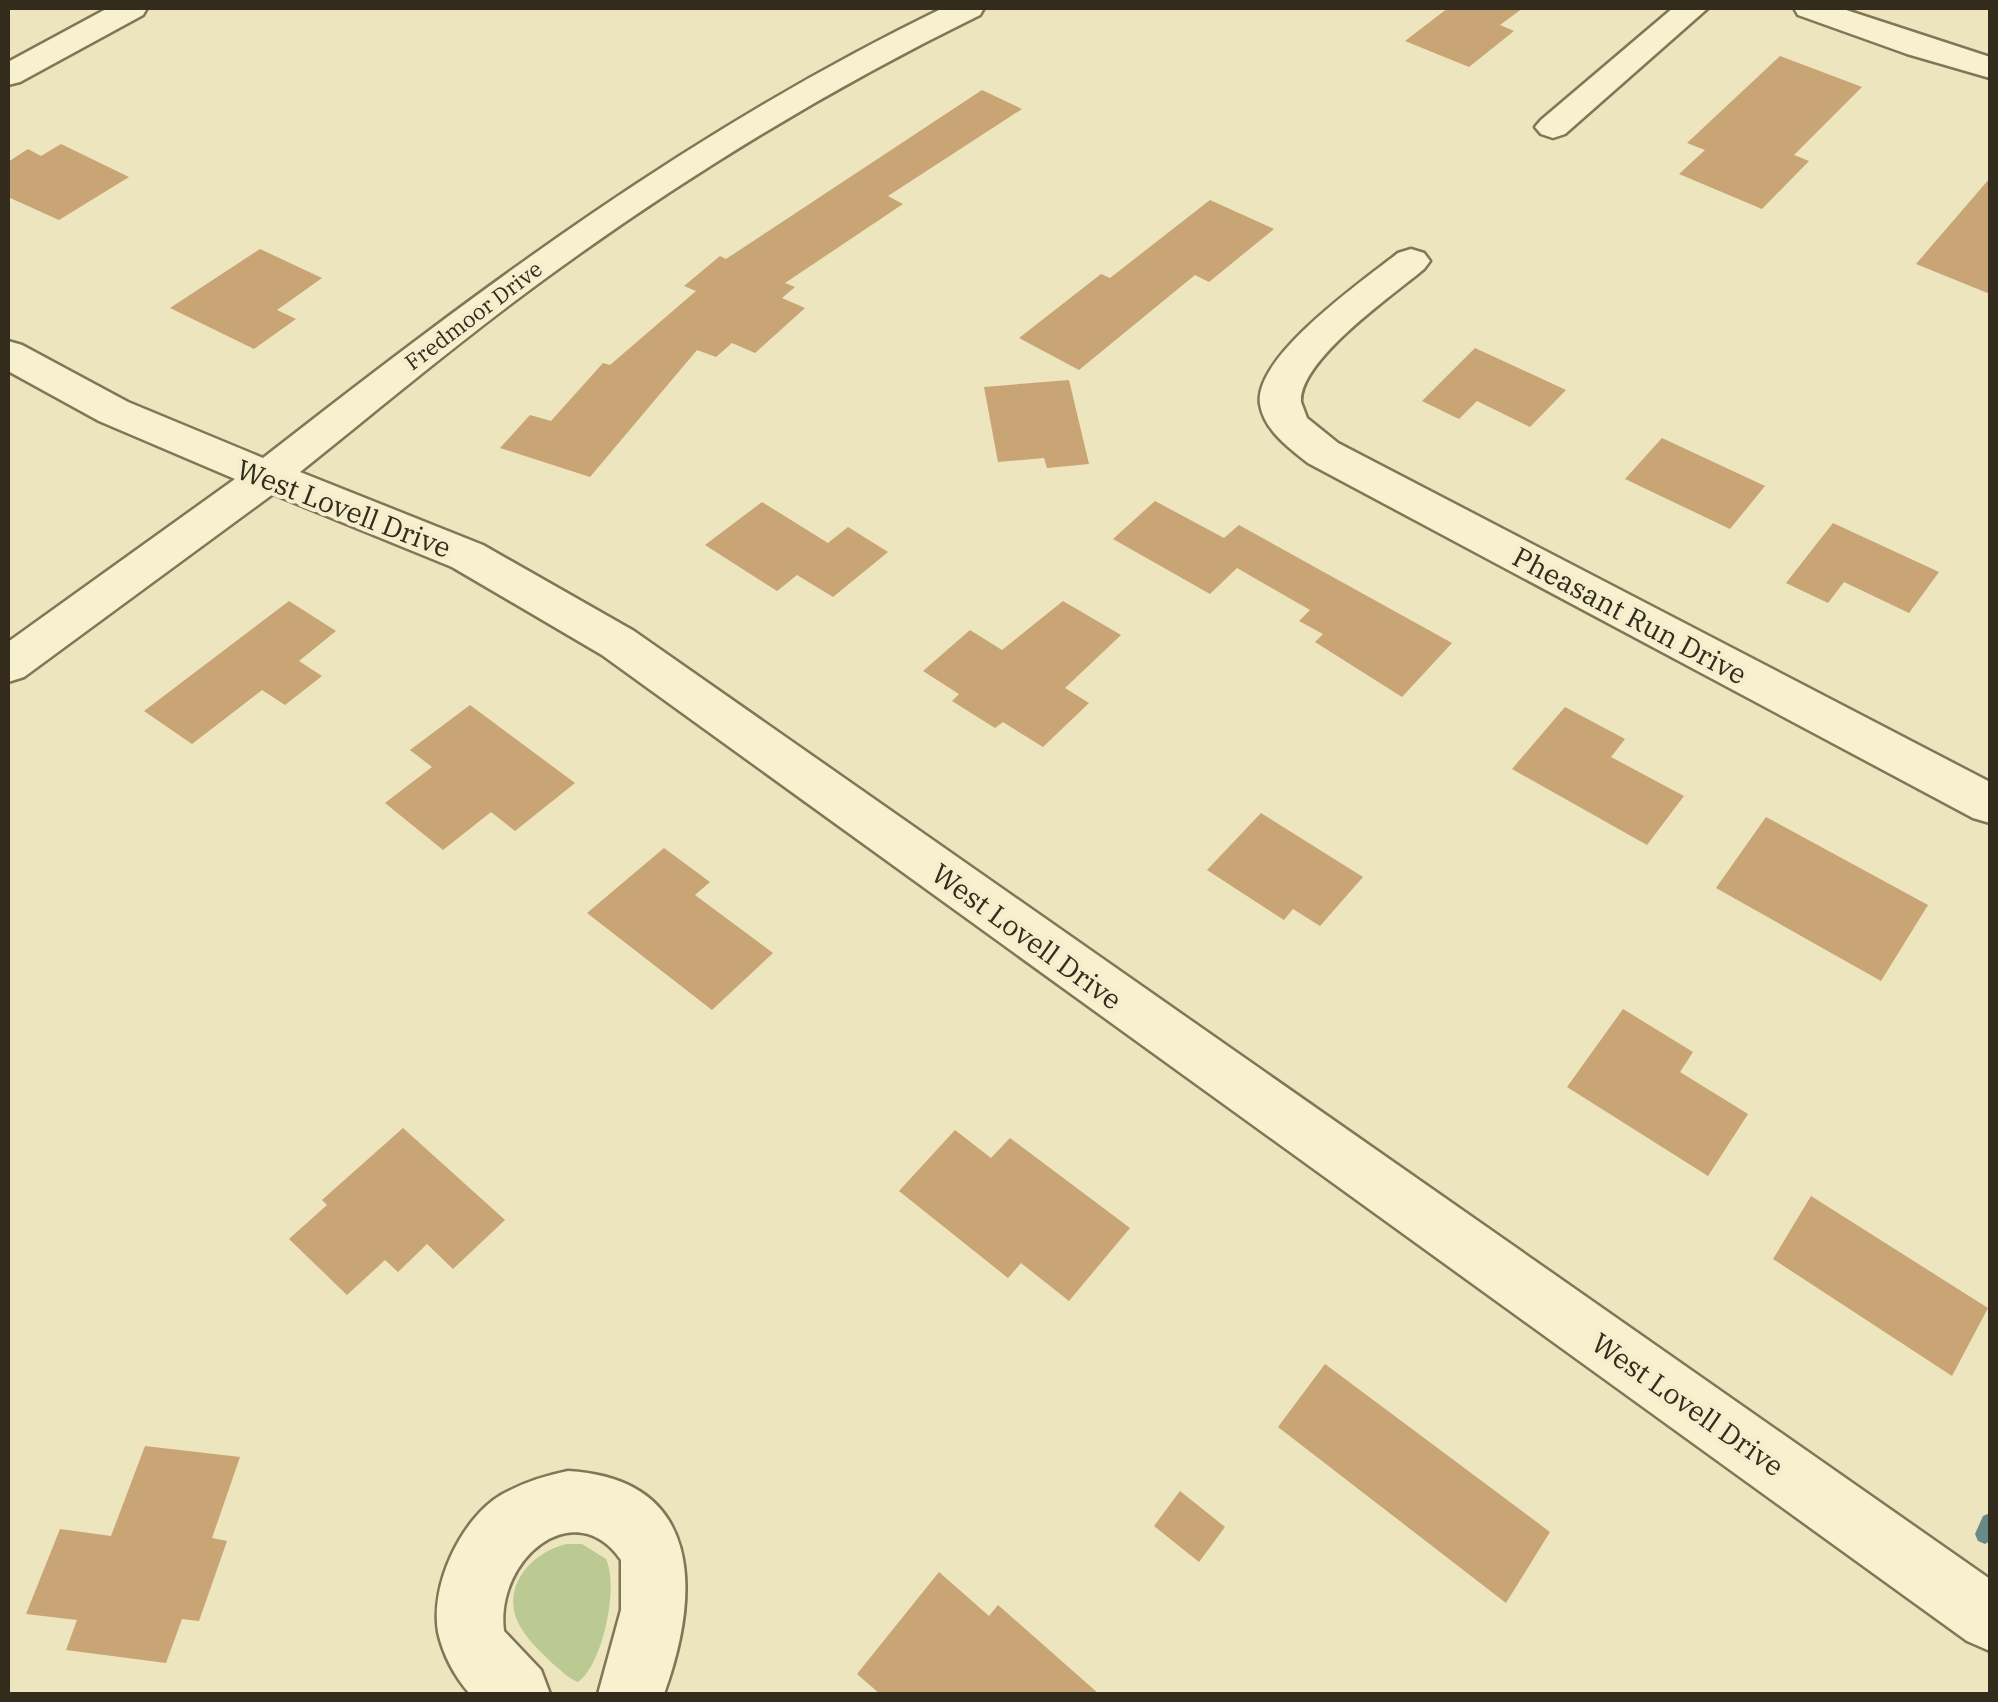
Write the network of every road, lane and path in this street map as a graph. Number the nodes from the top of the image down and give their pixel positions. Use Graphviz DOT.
graph roads {
  1 [pos="131,8"];
  2 [pos="968,8"];
  3 [pos="1692,8"];
  4 [pos="1810,8"];
  5 [pos="1990,68"];
  6 [pos="8,75"];
  7 [pos="1554,127"];
  8 [pos="1411,261"];
  9 [pos="8,354"];
  10 [pos="268,476"];
  11 [pos="8,665"];
  12 [pos="1990,804"];
  13 [pos="1990,1618"];
  14 [pos="516,1694"];
  15 [pos="631,1694"];
  1 -- 6 [label="street"];
  2 -- 10 [label="street, Fredmoor Drive"];
  3 -- 7 [label="street"];
  4 -- 5 [label="street"];
  8 -- 12 [label="street, Pheasant Run Drive"];
  9 -- 10 [label="street, West Lovell Drive"];
  10 -- 11 [label="street, Fredmoor Drive"];
  10 -- 13 [label="street, West Lovell Drive"];
  14 -- 15 [label="street"];
}
